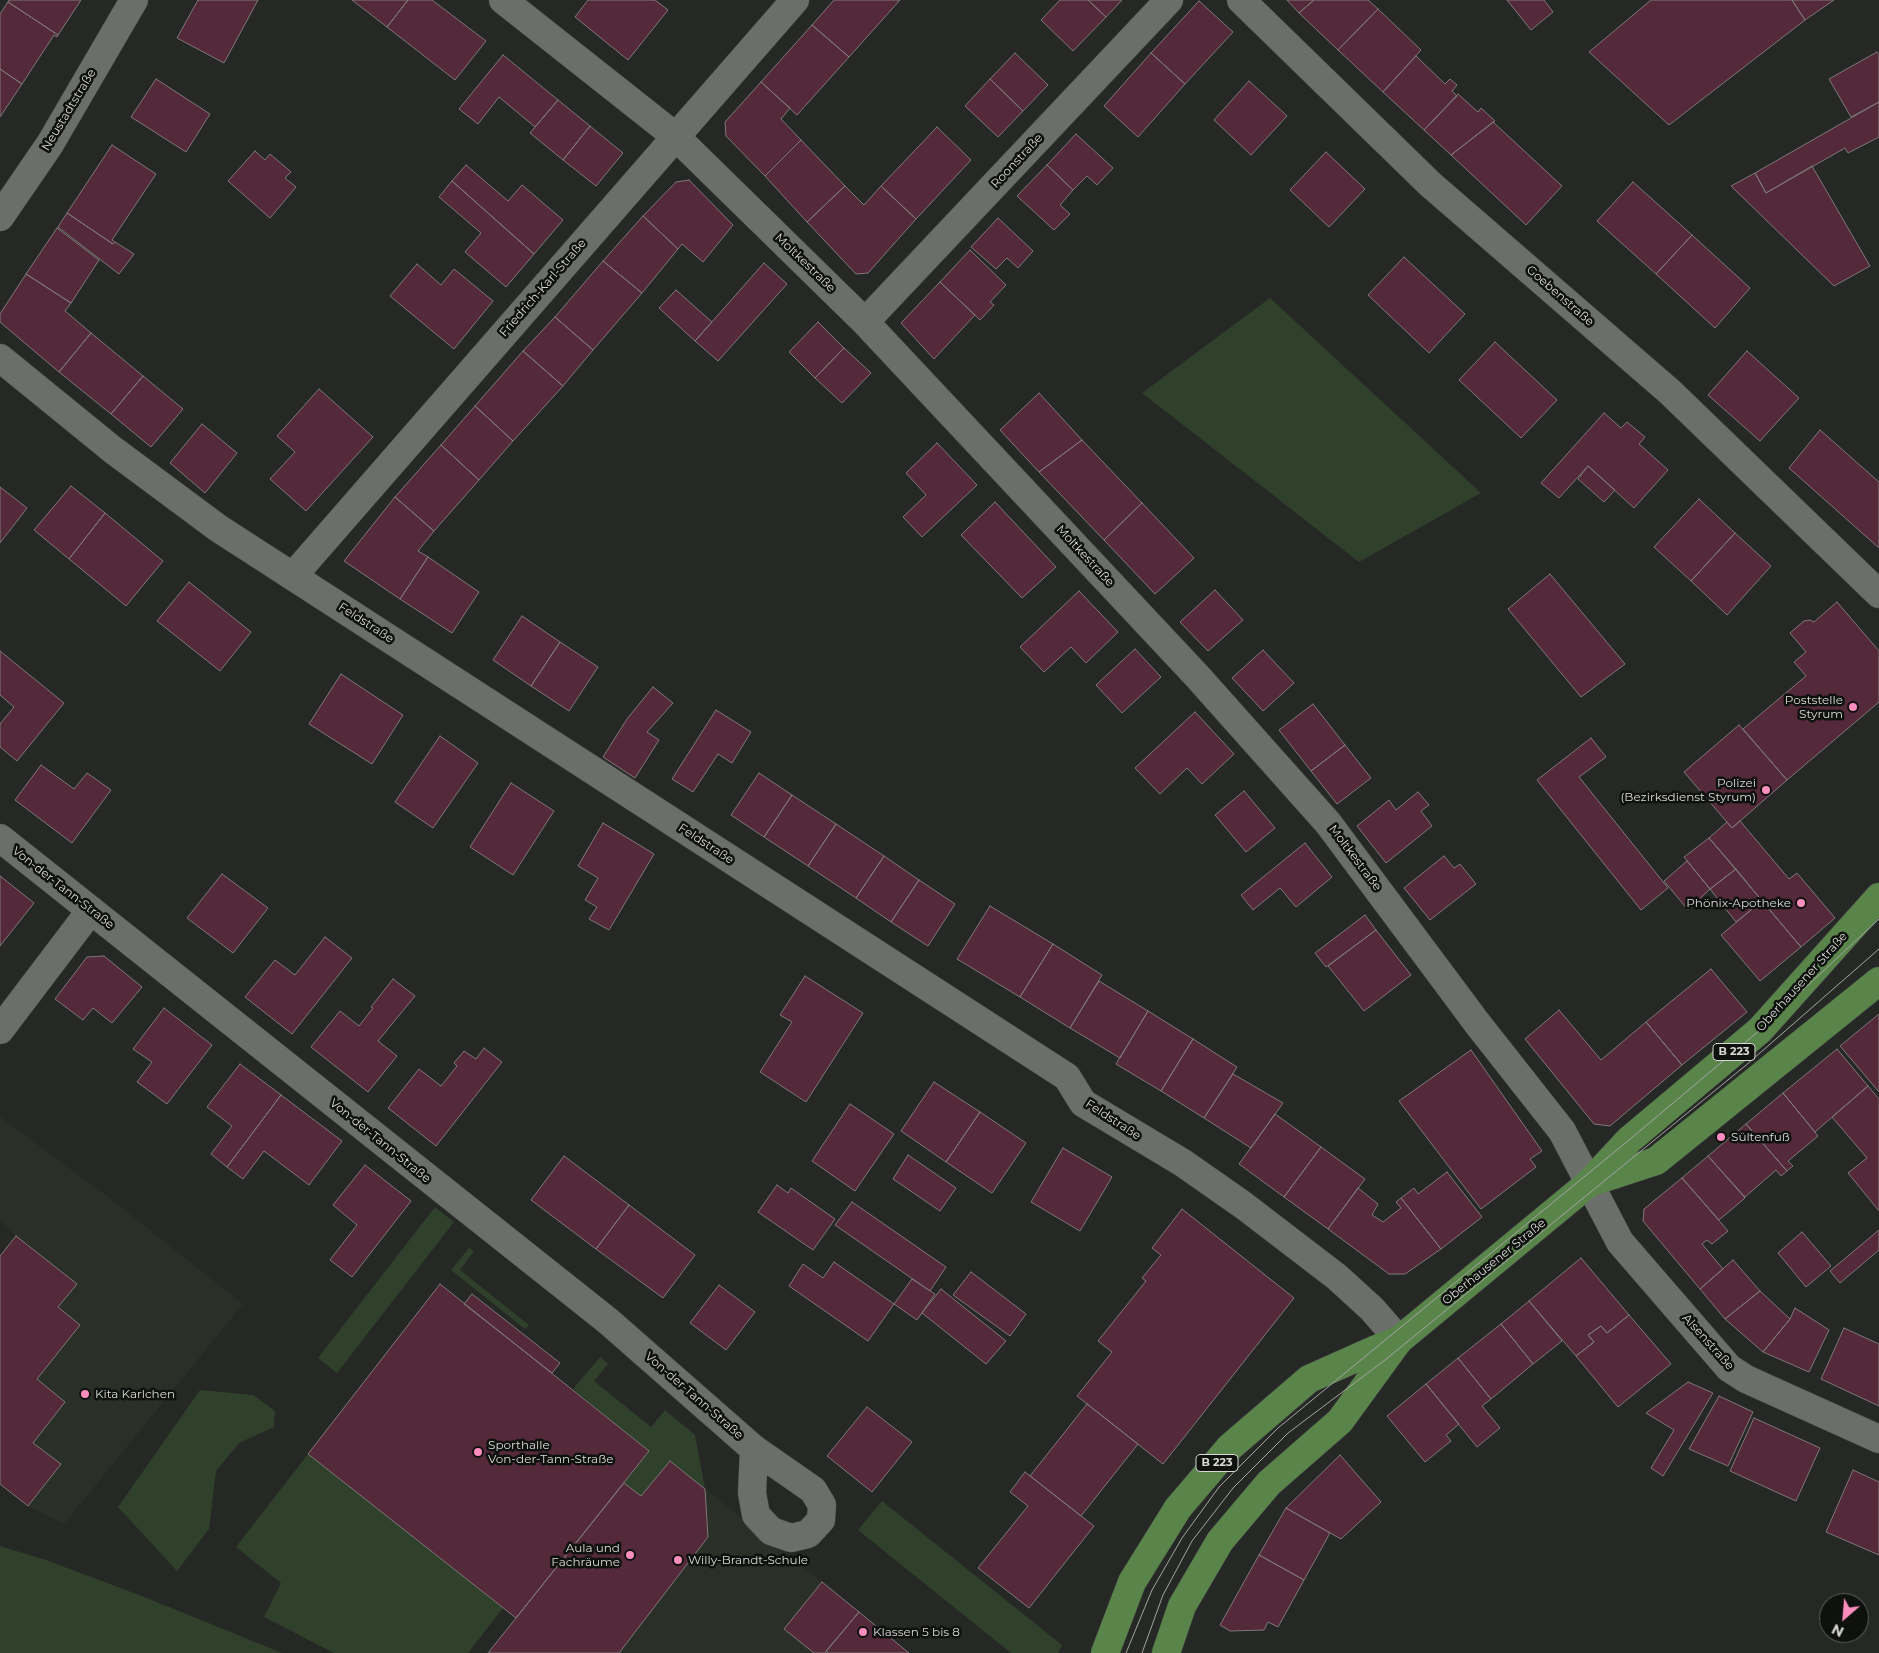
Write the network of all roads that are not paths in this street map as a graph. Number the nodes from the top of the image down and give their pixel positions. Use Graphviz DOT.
graph roads {
  1 [pos="134,0"];
  2 [pos="503,0"];
  3 [pos="795,0"];
  4 [pos="1168,0"];
  5 [pos="1241,0"];
  6 [pos="675,136"];
  7 [pos="0,217"];
  8 [pos="865,322"];
  9 [pos="0,358"];
  10 [pos="293,576"];
  11 [pos="1879,594"];
  12 [pos="0,838"];
  13 [pos="1879,896"];
  14 [pos="91,910"];
  15 [pos="1879,981"];
  16 [pos="0,1030"];
  17 [pos="1588,1184"];
  18 [pos="1399,1340"];
  19 [pos="1879,1439"];
  20 [pos="754,1449"];
  21 [pos="1105,1653"];
  22 [pos="1166,1653"];
  1 -- 7 [label="street, Neustadtstraße"];
  2 -- 6 [label="street, Moltkestraße"];
  3 -- 6 [label="street, Friedrich-Karl-Straße"];
  4 -- 8 [label="street, Roonstraße"];
  5 -- 11 [label="street, Goebenstraße"];
  6 -- 8 [label="street, Moltkestraße"];
  6 -- 10 [label="street, Friedrich-Karl-Straße"];
  8 -- 17 [label="street, Moltkestraße"];
  9 -- 10 [label="street, Feldstraße"];
  10 -- 18 [label="street, Feldstraße"];
  12 -- 14 [label="street, Von-der-Tann-Straße"];
  13 -- 17 [label="main road, Oberhausener Straße / B 223"];
  14 -- 16 [label="street"];
  14 -- 20 [label="street, Von-der-Tann-Straße"];
  15 -- 17 [label="main road, Oberhausener Straße / B 223"];
  17 -- 18 [label="main road, Oberhausener Straße / B 223"];
  17 -- 19 [label="street, Alsenstraße"];
  18 -- 21 [label="main road, Oberhausener Straße / B 223"];
  18 -- 22 [label="main road, Oberhausener Straße / B 223"];
}
